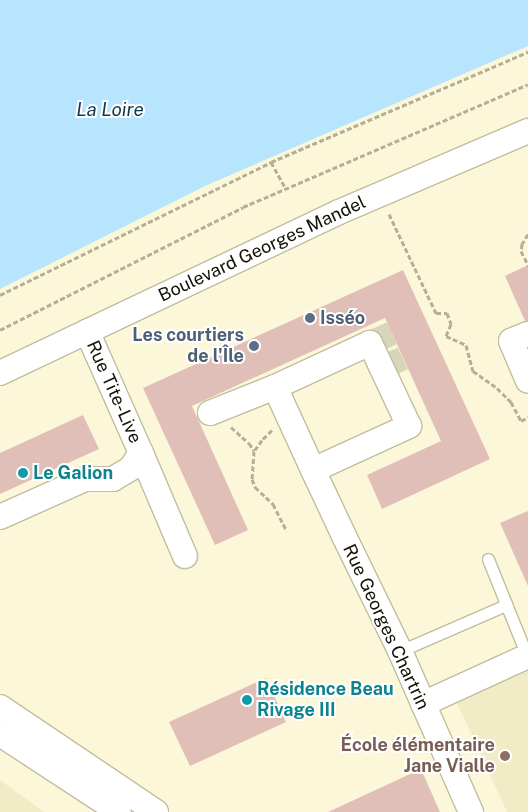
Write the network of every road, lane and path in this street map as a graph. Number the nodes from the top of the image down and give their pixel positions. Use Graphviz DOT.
graph roads {
  1 [pos="528,52"];
  2 [pos="528,84"];
  3 [pos="528,131"];
  4 [pos="271,162"];
  5 [pos="286,189"];
  6 [pos="380,194"];
  7 [pos="528,234"];
  8 [pos="528,265"];
  9 [pos="0,295"];
  10 [pos="0,330"];
  11 [pos="87,332"];
  12 [pos="528,334"];
  13 [pos="0,373"];
  14 [pos="528,381"];
  15 [pos="275,386"];
  16 [pos="214,412"];
  17 [pos="528,417"];
  18 [pos="290,420"];
  19 [pos="254,451"];
  20 [pos="141,453"];
  21 [pos="313,470"];
  22 [pos="0,517"];
  23 [pos="287,531"];
  24 [pos="185,556"];
  25 [pos="488,559"];
  26 [pos="506,605"];
  27 [pos="400,651"];
  28 [pos="527,656"];
  29 [pos="422,704"];
  30 [pos="0,707"];
  31 [pos="0,734"];
  32 [pos="119,812"];
  33 [pos="156,812"];
  34 [pos="471,812"];
  1 -- 4 [label="path"];
  2 -- 5 [label="path"];
  3 -- 6 [label="street, Boulevard Georges Mandel"];
  4 -- 5 [label="path"];
  4 -- 9 [label="path"];
  5 -- 10 [label="path"];
  6 -- 11 [label="street, Boulevard Georges Mandel"];
  6 -- 17 [label="path"];
  7 -- 8 [label="path"];
  11 -- 13 [label="street, Boulevard Georges Mandel"];
  11 -- 20 [label="street, Rue Tite-Live"];
  12 -- 14 [label="street"];
  15 -- 16 [label="street"];
  15 -- 18 [label="street, Rue Georges Chartrin"];
  15 -- 21 [label="street"];
  16 -- 19 [label="path"];
  18 -- 19 [label="path"];
  18 -- 21 [label="street, Rue Georges Chartrin"];
  19 -- 23 [label="path"];
  20 -- 22 [label="street, Rue Tite-Live"];
  20 -- 24 [label="street, Rue Tite-Live"];
  21 -- 27 [label="street, Rue Georges Chartrin"];
  25 -- 26 [label="lane"];
  26 -- 27 [label="lane"];
  26 -- 28 [label="lane"];
  27 -- 29 [label="street, Rue Georges Chartrin"];
  28 -- 29 [label="street"];
  29 -- 34 [label="street, Rue Georges Chartrin"];
  30 -- 33 [label="street"];
  31 -- 32 [label="street"];
}
